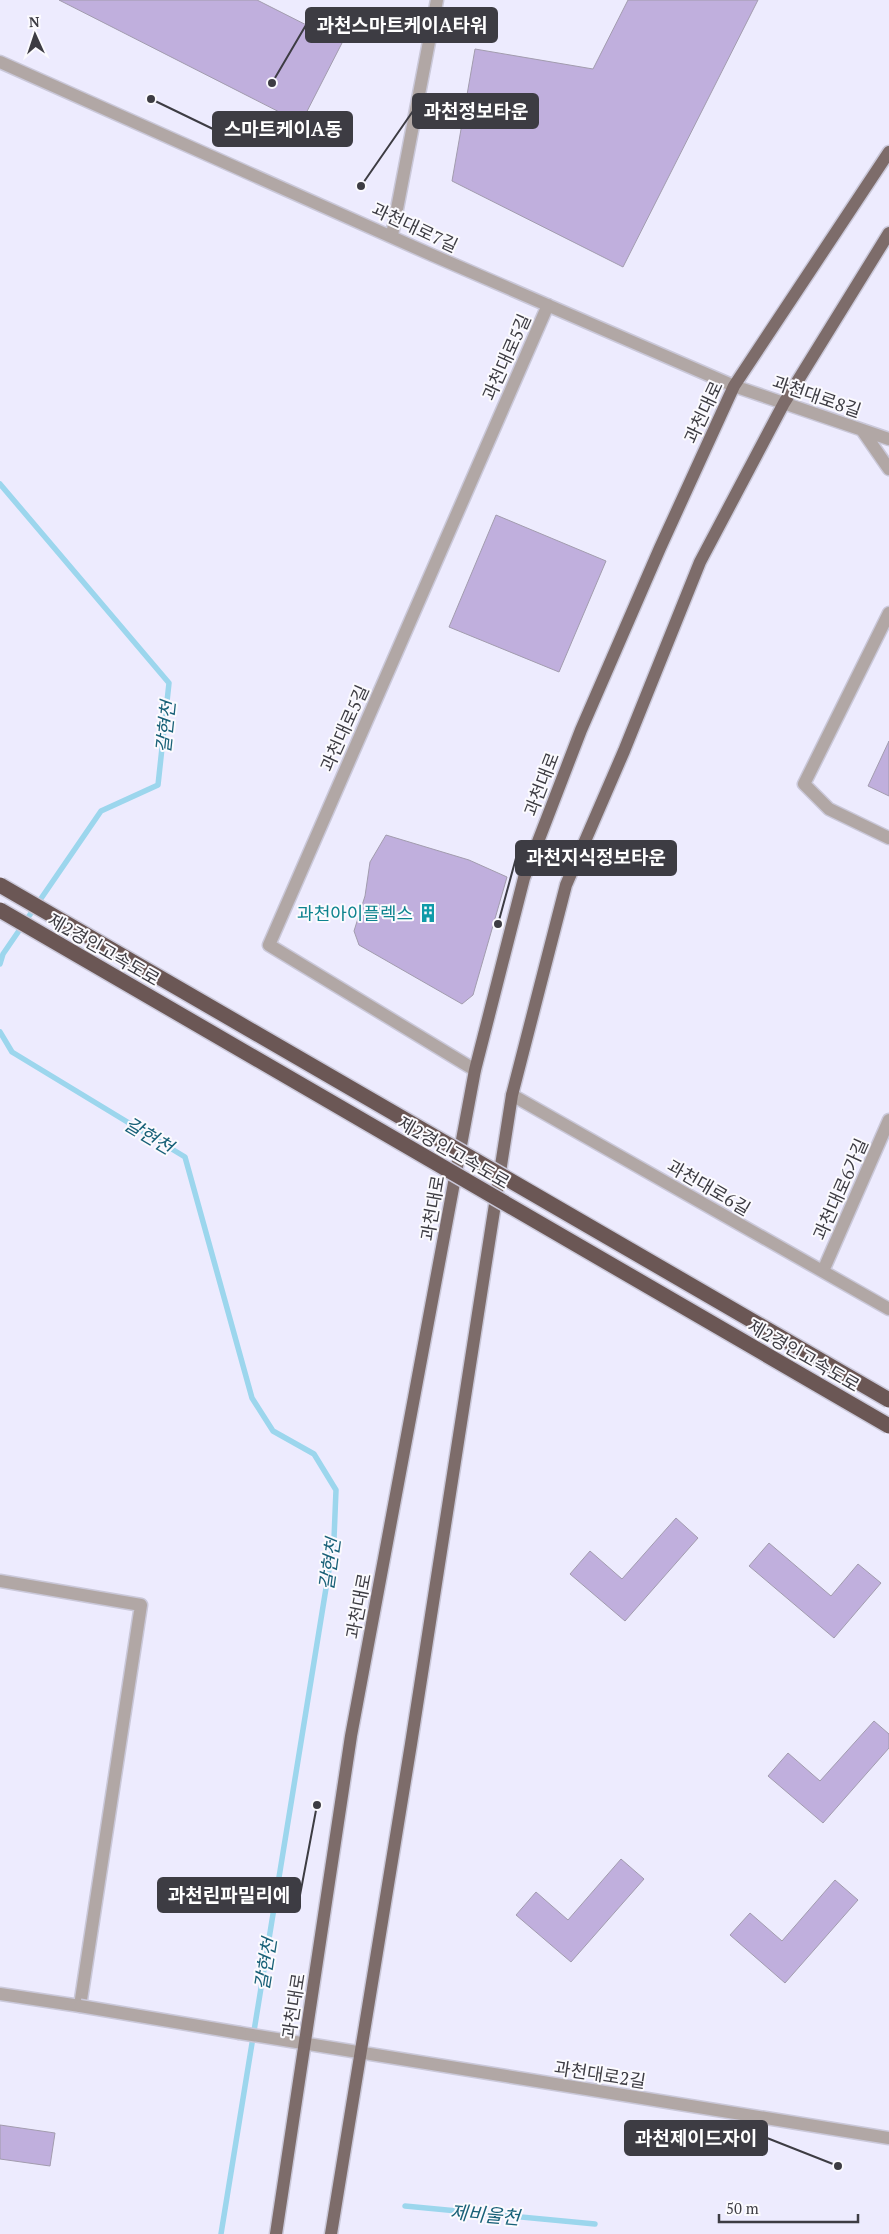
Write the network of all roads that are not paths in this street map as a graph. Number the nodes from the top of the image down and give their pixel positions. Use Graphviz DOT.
graph roads {
  1 [pos="437,0"];
  2 [pos="0,62"];
  3 [pos="889,152"];
  4 [pos="889,233"];
  5 [pos="392,235"];
  6 [pos="548,305"];
  7 [pos="734,386"];
  8 [pos="784,403"];
  9 [pos="862,430"];
  10 [pos="889,439"];
  11 [pos="889,469"];
  12 [pos="889,613"];
  13 [pos="889,838"];
  14 [pos="0,884"];
  15 [pos="0,910"];
  16 [pos="475,1070"];
  17 [pos="512,1095"];
  18 [pos="889,1120"];
  19 [pos="823,1271"];
  20 [pos="889,1309"];
  21 [pos="889,1400"];
  22 [pos="889,1426"];
  23 [pos="0,1581"];
  24 [pos="0,1994"];
  25 [pos="80,2006"];
  26 [pos="305,2044"];
  27 [pos="360,2053"];
  28 [pos="889,2138"];
  29 [pos="276,2234"];
  30 [pos="331,2234"];
  1 -- 5 [label="street"];
  2 -- 5 [label="street, 과천대로7길"];
  3 -- 7 [label="main road, 과천대로"];
  4 -- 8 [label="main road"];
  5 -- 6 [label="street, 과천대로7길"];
  6 -- 7 [label="street, 과천대로7길"];
  6 -- 16 [label="street, 과천대로5길"];
  7 -- 8 [label="street, 과천대로8길"];
  7 -- 16 [label="main road, 과천대로"];
  8 -- 9 [label="street, 과천대로8길"];
  8 -- 17 [label="main road"];
  9 -- 10 [label="street, 과천대로8길"];
  9 -- 11 [label="street"];
  12 -- 13 [label="street"];
  14 -- 21 [label="highway, 제2경인고속도로, bridge"];
  15 -- 22 [label="highway, 제2경인고속도로, bridge"];
  16 -- 26 [label="main road, 과천대로"];
  17 -- 19 [label="street, 과천대로6길"];
  17 -- 27 [label="main road"];
  18 -- 19 [label="street, 과천대로6가길"];
  19 -- 20 [label="street, 과천대로6길"];
  23 -- 25 [label="street"];
  24 -- 25 [label="street, 과천대로2길"];
  25 -- 26 [label="street, 과천대로2길, bridge"];
  26 -- 27 [label="street, 과천대로2길"];
  26 -- 29 [label="main road, 과천대로"];
  27 -- 28 [label="street, 과천대로2길"];
  27 -- 30 [label="main road"];
}
